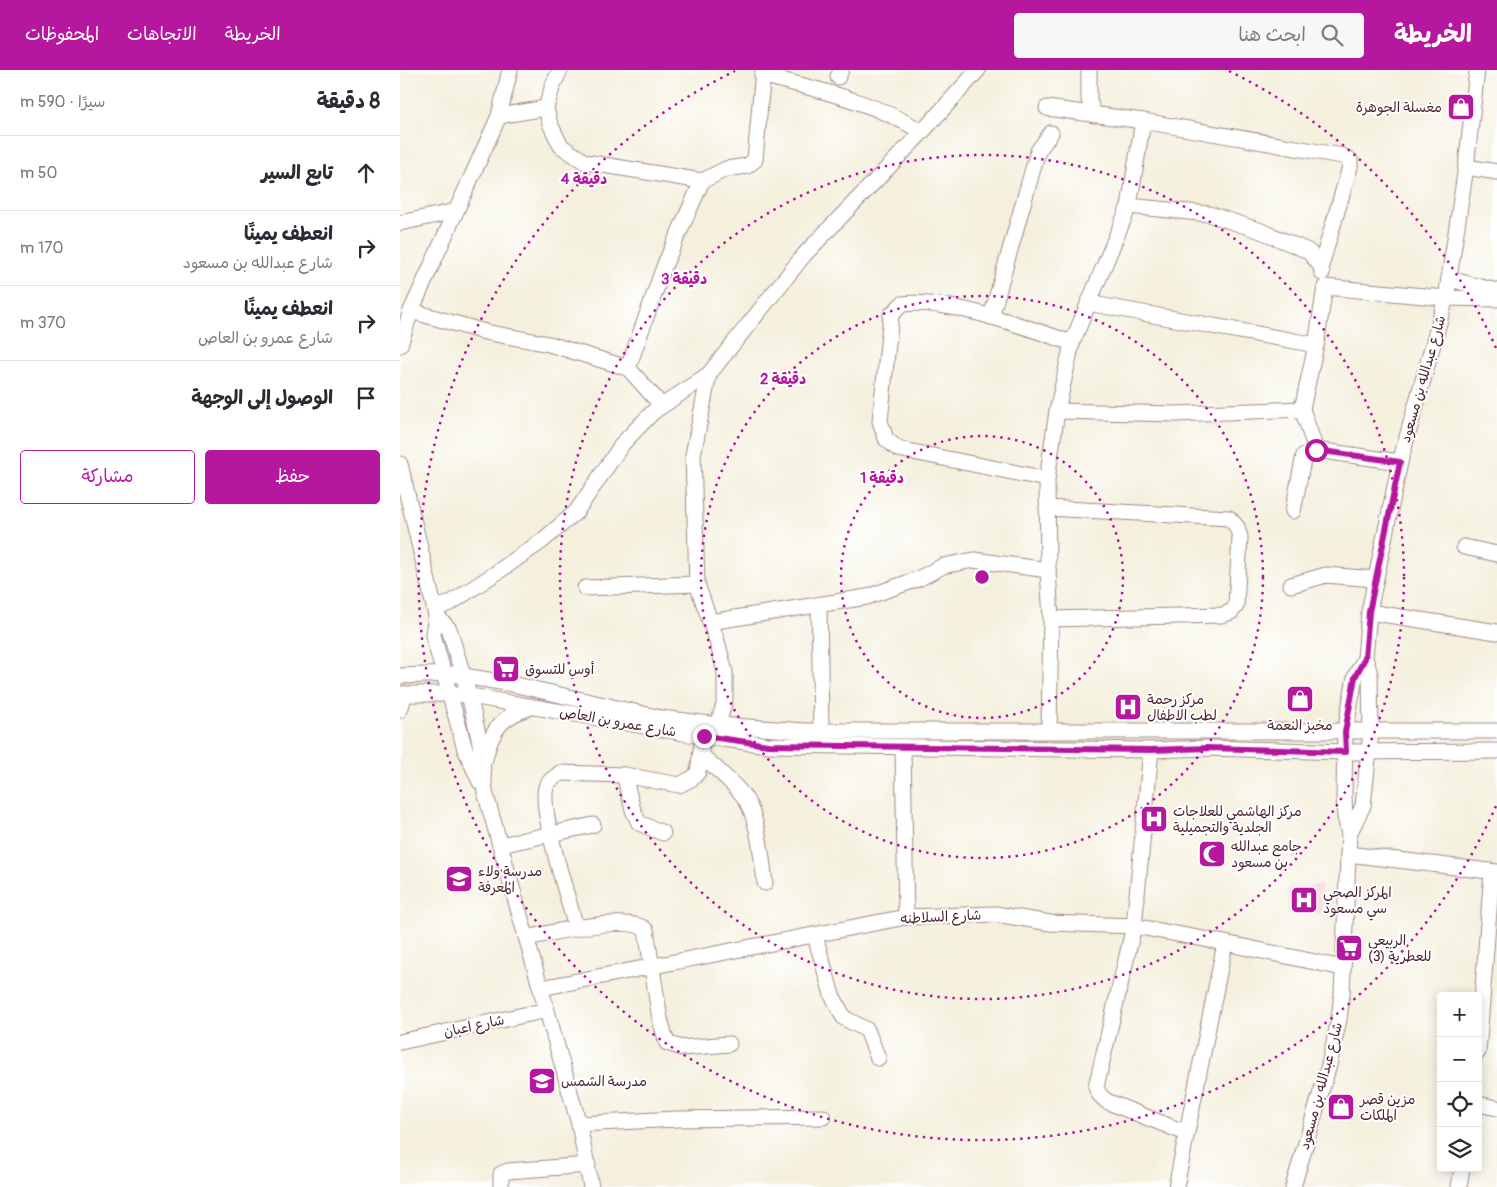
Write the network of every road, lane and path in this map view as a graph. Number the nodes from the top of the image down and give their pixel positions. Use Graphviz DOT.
graph roads {
  1 [pos="510,70"];
  2 [pos="560,70"];
  3 [pos="978,70"];
  4 [pos="1089,70"];
  5 [pos="1477,70"];
  6 [pos="762,72"];
  7 [pos="546,108"];
  8 [pos="1047,108"];
  9 [pos="1094,115"];
  10 [pos="498,116"];
  11 [pos="1143,122"];
  12 [pos="922,132"];
  13 [pos="1051,133"];
  14 [pos="1466,167"];
  15 [pos="1497,172"];
  16 [pos="702,181"];
  17 [pos="1129,206"];
  18 [pos="456,211"];
  19 [pos="400,223"];
  20 [pos="1321,266"];
  21 [pos="1449,279"];
  22 [pos="1325,287"];
  23 [pos="1497,291"];
  24 [pos="1446,298"];
  25 [pos="1497,299"];
  26 [pos="1088,303"];
  27 [pos="411,311"];
  28 [pos="990,317"];
  29 [pos="402,330"];
  30 [pos="1072,343"];
  31 [pos="400,345"];
  32 [pos="1316,345"];
  33 [pos="628,368"];
  34 [pos="709,374"];
  35 [pos="661,405"];
  36 [pos="1302,409"];
  37 [pos="1057,411"];
  38 [pos="1316,450"];
  39 [pos="1400,462"];
  40 [pos="400,464"];
  41 [pos="1047,479"];
  42 [pos="1047,508"];
  43 [pos="1293,510"];
  44 [pos="1464,547"];
  45 [pos="1497,554"];
  46 [pos="1048,570"];
  47 [pos="1375,579"];
  48 [pos="697,584"];
  49 [pos="1291,585"];
  50 [pos="585,588"];
  51 [pos="820,605"];
  52 [pos="435,612"];
  53 [pos="1369,612"];
  54 [pos="1051,619"];
  55 [pos="710,622"];
  56 [pos="1497,632"];
  57 [pos="1365,658"];
  58 [pos="444,674"];
  59 [pos="400,676"];
  60 [pos="463,676"];
  61 [pos="402,694"];
  62 [pos="450,694"];
  63 [pos="469,696"];
  64 [pos="532,707"];
  65 [pos="400,710"];
  66 [pos="718,725"];
  67 [pos="1497,727"];
  68 [pos="822,730"];
  69 [pos="1049,730"];
  70 [pos="1345,732"];
  71 [pos="1371,732"];
  72 [pos="704,736"];
  73 [pos="903,747"];
  74 [pos="1151,750"];
  75 [pos="1497,751"];
  76 [pos="1346,752"];
  77 [pos="1369,752"];
  78 [pos="701,755"];
  79 [pos="482,770"];
  80 [pos="624,775"];
  81 [pos="485,792"];
  82 [pos="593,825"];
  83 [pos="550,833"];
  84 [pos="663,833"];
  85 [pos="1349,834"];
  86 [pos="500,845"];
  87 [pos="1348,854"];
  88 [pos="1494,872"];
  89 [pos="765,883"];
  90 [pos="906,917"];
  91 [pos="1134,926"];
  92 [pos="576,928"];
  93 [pos="814,936"];
  94 [pos="527,938"];
  95 [pos="1225,942"];
  96 [pos="1491,966"];
  97 [pos="652,968"];
  98 [pos="1343,968"];
  99 [pos="541,988"];
  100 [pos="548,1010"];
  101 [pos="1480,1037"];
  102 [pos="400,1042"];
  103 [pos="729,1044"];
  104 [pos="878,1058"];
  105 [pos="1482,1105"];
  106 [pos="1497,1108"];
  107 [pos="822,1117"];
  108 [pos="579,1124"];
  109 [pos="1186,1133"];
  110 [pos="588,1164"];
  111 [pos="1461,1172"];
  112 [pos="501,1187"];
  113 [pos="591,1187"];
  114 [pos="1176,1187"];
  115 [pos="1294,1187"];
  116 [pos="1459,1187"];
  1 -- 10 [label="street"];
  2 -- 7 [label="street"];
  3 -- 12 [label="street"];
  4 -- 9 [label="street"];
  5 -- 14 [label="street, شارع عبدالله بن مسعود"];
  6 -- 12 [label="street"];
  6 -- 16 [label="street"];
  7 -- 10 [label="street"];
  7 -- 16 [label="street"];
  8 -- 9 [label="street"];
  9 -- 11 [label="street"];
  10 -- 18 [label="street"];
  11 -- 17 [label="street"];
  11 -- 20 [label="street"];
  12 -- 34 [label="street"];
  13 -- 28 [label="street"];
  14 -- 15 [label="street"];
  14 -- 21 [label="street, شارع عبدالله بن مسعود"];
  16 -- 33 [label="street"];
  17 -- 20 [label="street"];
  17 -- 26 [label="street"];
  18 -- 19 [label="street"];
  18 -- 27 [label="street"];
  20 -- 22 [label="street"];
  21 -- 23 [label="street"];
  21 -- 24 [label="street, شارع عبدالله بن مسعود"];
  22 -- 24 [label="street"];
  22 -- 32 [label="street"];
  24 -- 25 [label="street"];
  24 -- 39 [label="street, شارع عبدالله بن مسعود"];
  26 -- 30 [label="street"];
  26 -- 32 [label="street"];
  27 -- 29 [label="street"];
  27 -- 33 [label="street"];
  28 -- 30 [label="street"];
  28 -- 41 [label="street"];
  29 -- 31 [label="street"];
  30 -- 37 [label="street"];
  32 -- 36 [label="street"];
  33 -- 35 [label="street"];
  34 -- 35 [label="street"];
  34 -- 48 [label="street"];
  35 -- 52 [label="street"];
  36 -- 37 [label="street"];
  36 -- 38 [label="street"];
  37 -- 41 [label="street"];
  38 -- 39 [label="street"];
  38 -- 43 [label="street"];
  39 -- 47 [label="street, شارع عبدالله بن مسعود"];
  40 -- 52 [label="street"];
  41 -- 42 [label="street"];
  42 -- 46 [label="street"];
  42 -- 54 [label="street"];
  44 -- 45 [label="street"];
  46 -- 51 [label="street"];
  46 -- 54 [label="street"];
  47 -- 49 [label="street"];
  47 -- 53 [label="street, شارع عبدالله بن مسعود"];
  48 -- 50 [label="street"];
  48 -- 55 [label="street"];
  51 -- 55 [label="street"];
  51 -- 68 [label="street"];
  52 -- 58 [label="street"];
  52 -- 60 [label="street"];
  53 -- 56 [label="street"];
  53 -- 57 [label="street, شارع عبدالله بن مسعود"];
  54 -- 69 [label="street"];
  55 -- 66 [label="street"];
  57 -- 70 [label="street, شارع عبدالله بن مسعود"];
  57 -- 71 [label="street"];
  58 -- 59 [label="street"];
  58 -- 60 [label="street"];
  58 -- 62 [label="street"];
  60 -- 63 [label="street"];
  60 -- 66 [label="street"];
  61 -- 62 [label="street, شارع عمرو بن العاص"];
  61 -- 65 [label="street"];
  62 -- 63 [label="street, شارع عمرو بن العاص"];
  62 -- 81 [label="street"];
  63 -- 64 [label="street, شارع عمرو بن العاص"];
  63 -- 79 [label="street"];
  64 -- 72 [label="street, شارع عمرو بن العاص"];
  64 -- 79 [label="street"];
  66 -- 68 [label="street"];
  67 -- 71 [label="street"];
  68 -- 69 [label="street"];
  69 -- 70 [label="street"];
  70 -- 71 [label="street"];
  70 -- 76 [label="street, شارع عبدالله بن مسعود"];
  71 -- 77 [label="street"];
  72 -- 73 [label="street, شارع عمرو بن العاص"];
  72 -- 78 [label="street"];
  73 -- 74 [label="street, شارع عمرو بن العاص"];
  73 -- 90 [label="street"];
  74 -- 76 [label="street, شارع عمرو بن العاص"];
  74 -- 91 [label="street"];
  75 -- 77 [label="street, شارع عمرو بن العاص"];
  76 -- 77 [label="street, شارع عمرو بن العاص"];
  76 -- 85 [label="street, شارع عبدالله بن مسعود"];
  77 -- 85 [label="street"];
  78 -- 80 [label="street"];
  78 -- 89 [label="street"];
  79 -- 81 [label="street"];
  80 -- 83 [label="street"];
  80 -- 84 [label="street"];
  81 -- 86 [label="street"];
  82 -- 83 [label="street"];
  83 -- 86 [label="street"];
  83 -- 92 [label="street"];
  85 -- 87 [label="street, شارع عبدالله بن مسعود"];
  86 -- 94 [label="street"];
  87 -- 88 [label="street"];
  87 -- 98 [label="street, شارع عبدالله بن مسعود"];
  88 -- 96 [label="street"];
  90 -- 91 [label="street, شارع السلاطنه"];
  90 -- 93 [label="street, شارع السلاطنه"];
  91 -- 95 [label="street, شارع السلاطنه"];
  91 -- 109 [label="street"];
  92 -- 94 [label="street"];
  92 -- 97 [label="street"];
  93 -- 97 [label="street, شارع السلاطنه"];
  93 -- 104 [label="street"];
  94 -- 99 [label="street"];
  95 -- 98 [label="street, شارع السلاطنه"];
  95 -- 109 [label="street"];
  96 -- 101 [label="street"];
  97 -- 99 [label="street, شارع السلاطنه"];
  97 -- 103 [label="street"];
  98 -- 115 [label="street, شارع عبدالله بن مسعود"];
  99 -- 100 [label="street"];
  100 -- 102 [label="street, شارع اعبان"];
  100 -- 108 [label="street"];
  105 -- 106 [label="street"];
  107 -- 108 [label="street"];
  108 -- 110 [label="street"];
  109 -- 114 [label="street"];
  110 -- 112 [label="street"];
  110 -- 113 [label="street"];
  111 -- 116 [label="street"];
}
